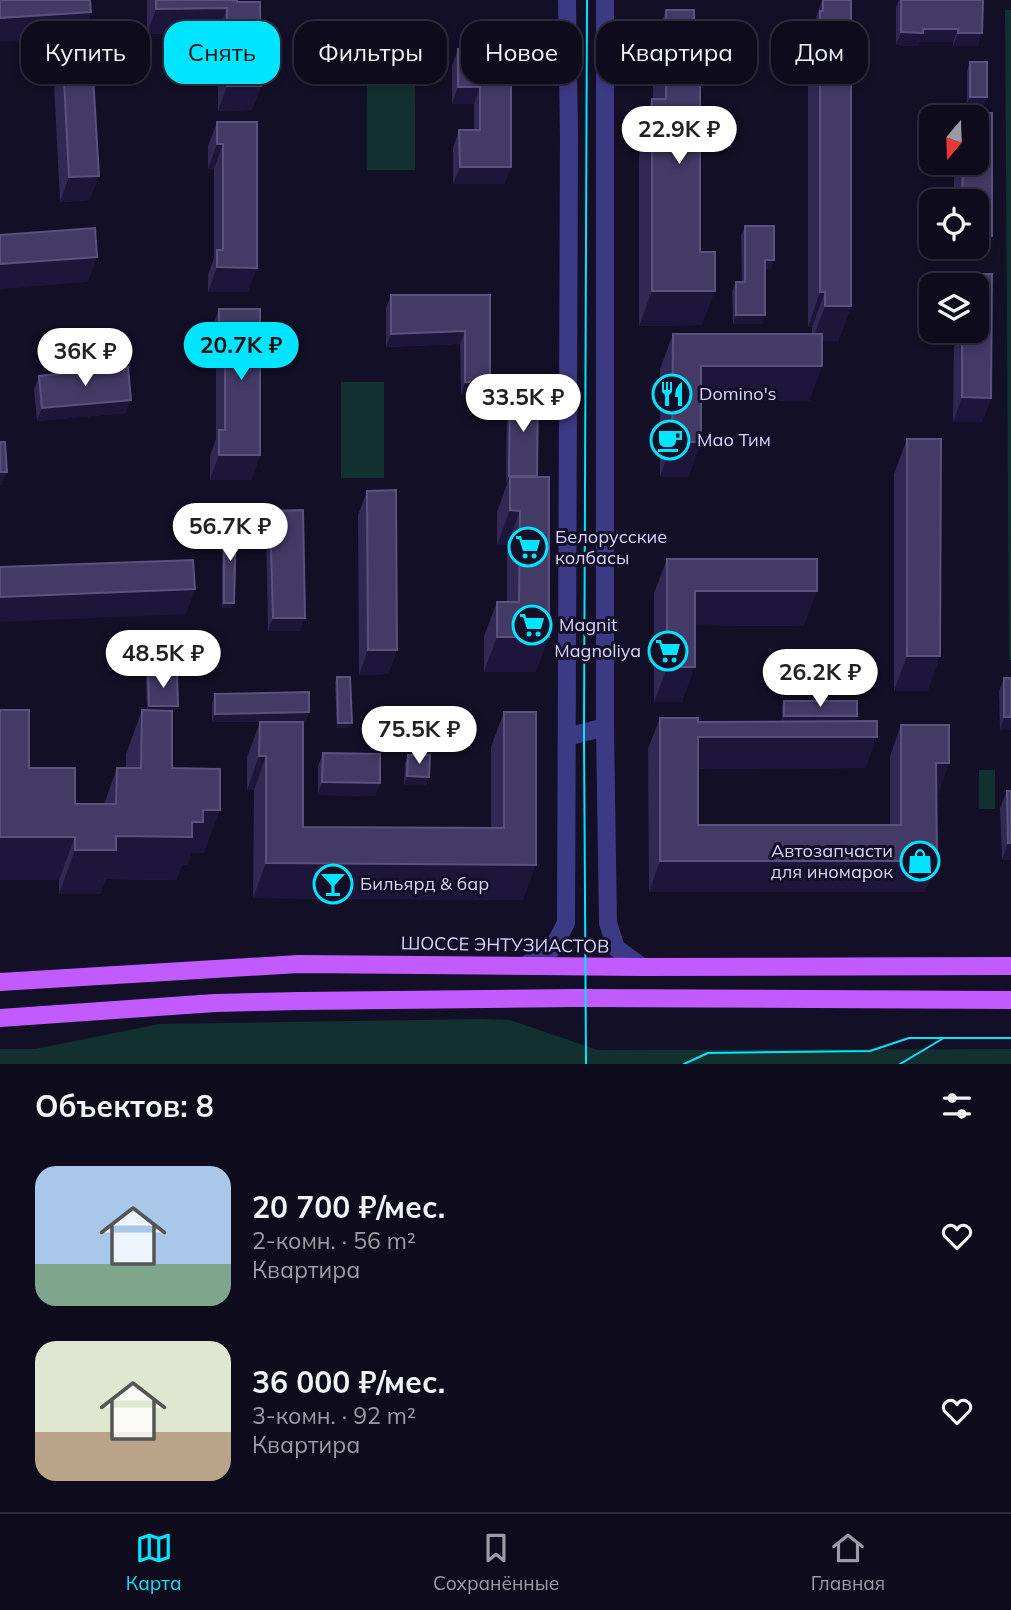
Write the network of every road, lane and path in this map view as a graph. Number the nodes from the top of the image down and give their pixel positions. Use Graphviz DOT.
graph roads {
  1 [pos="567,0"];
  2 [pos="605,0"];
  3 [pos="605,727"];
  4 [pos="567,737"];
  5 [pos="526,965"];
  6 [pos="1011,966"];
  7 [pos="642,967"];
  8 [pos="0,982"];
  9 [pos="1011,1000"];
  10 [pos="0,1018"];
  1 -- 4 [label="street"];
  2 -- 3 [label="street"];
  3 -- 4 [label="street"];
  3 -- 7 [label="street"];
  4 -- 5 [label="street"];
  5 -- 7 [label="main road, ШОССЕ ЭНТУЗИАСТОВ"];
  5 -- 8 [label="main road, ШОССЕ ЭНТУЗИАСТОВ"];
  6 -- 7 [label="main road, ШОССЕ ЭНТУЗИАСТОВ"];
  9 -- 10 [label="main road"];
}
